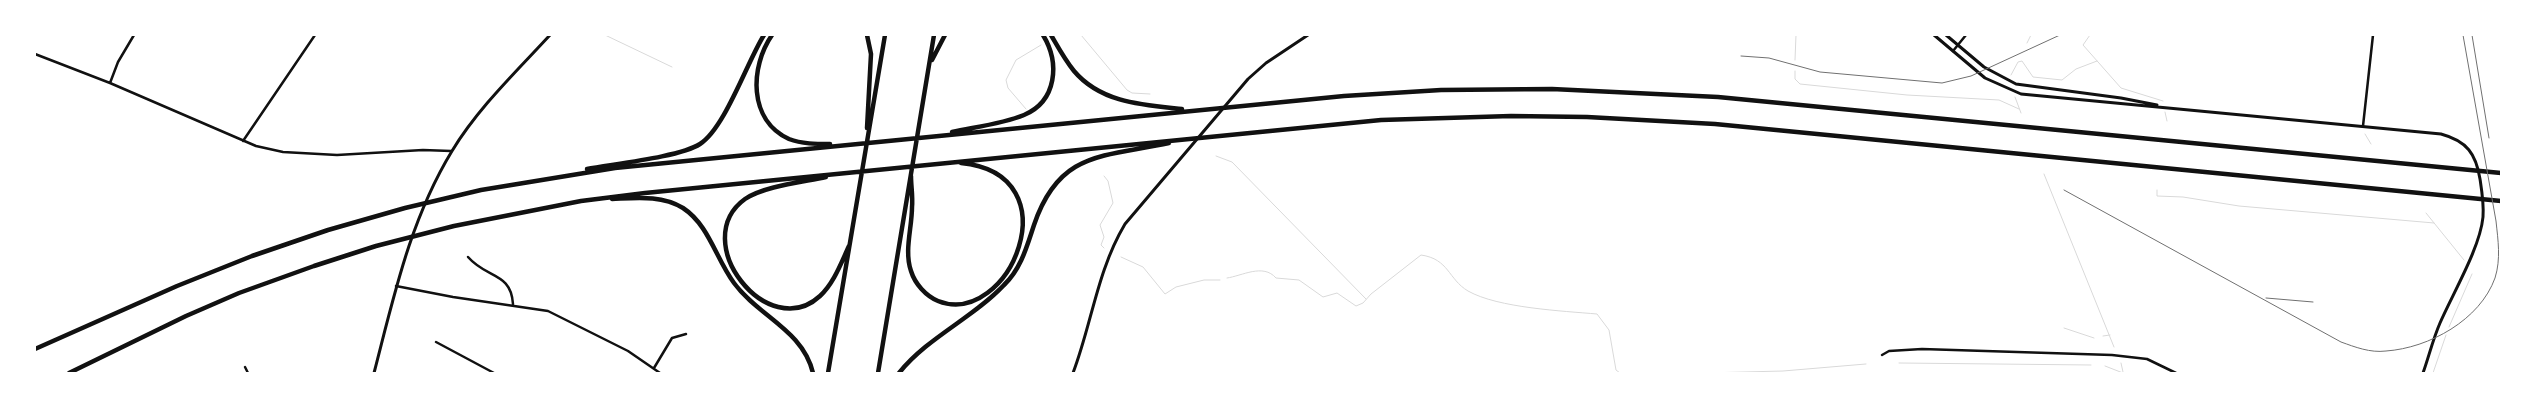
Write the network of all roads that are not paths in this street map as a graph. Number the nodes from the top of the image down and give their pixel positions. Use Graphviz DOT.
graph roads {
  1 [pos="134,35"];
  2 [pos="315,35"];
  3 [pos="550,35"];
  4 [pos="764,35"];
  5 [pos="772,35"];
  6 [pos="868,35"];
  7 [pos="885,35"];
  8 [pos="934,35"];
  9 [pos="945,35"];
  10 [pos="1043,35"];
  11 [pos="1051,35"];
  12 [pos="1308,35"];
  13 [pos="1934,35"];
  14 [pos="1946,35"];
  15 [pos="1966,35"];
  16 [pos="2373,35"];
  17 [pos="1958,45"];
  18 [pos="1953,51"];
  19 [pos="35,54"];
  20 [pos="929,66"];
  21 [pos="1984,68"];
  22 [pos="1979,74"];
  23 [pos="110,83"];
  24 [pos="2167,107"];
  25 [pos="1193,110"];
  26 [pos="2363,126"];
  27 [pos="934,136"];
  28 [pos="1193,138"];
  29 [pos="243,141"];
  30 [pos="867,141"];
  31 [pos="849,144"];
  32 [pos="452,151"];
  33 [pos="930,164"];
  34 [pos="844,172"];
  35 [pos="2501,173"];
  36 [pos="910,176"];
  37 [pos="548,178"];
  38 [pos="581,201"];
  39 [pos="2501,201"];
  40 [pos="849,246"];
  41 [pos="468,257"];
  42 [pos="396,286"];
  43 [pos="513,304"];
  44 [pos="686,334"];
  45 [pos="436,342"];
  46 [pos="35,349"];
  47 [pos="1882,355"];
  48 [pos="245,367"];
  49 [pos="483,368"];
  50 [pos="654,368"];
  51 [pos="69,373"];
  52 [pos="248,373"];
  53 [pos="374,373"];
  54 [pos="480,373"];
  55 [pos="494,373"];
  56 [pos="660,373"];
  57 [pos="813,373"];
  58 [pos="828,373"];
  59 [pos="878,373"];
  60 [pos="899,373"];
  61 [pos="1073,373"];
  62 [pos="2176,373"];
  63 [pos="2423,373"];
  1 -- 23 [label="street"];
  2 -- 29 [label="street"];
  3 -- 32 [label="street"];
  4 -- 37 [label="highway"];
  5 -- 31 [label="highway"];
  6 -- 30 [label="highway"];
  7 -- 30 [label="highway"];
  8 -- 20 [label="highway"];
  9 -- 20 [label="highway"];
  10 -- 27 [label="highway"];
  11 -- 25 [label="highway"];
  12 -- 61 [label="street"];
  13 -- 18 [label="street"];
  14 -- 17 [label="street"];
  15 -- 17 [label="street"];
  16 -- 26 [label="street"];
  17 -- 18 [label="street"];
  17 -- 21 [label="street"];
  18 -- 22 [label="street"];
  19 -- 23 [label="street"];
  20 -- 36 [label="highway"];
  21 -- 22 [label="street"];
  21 -- 24 [label="street"];
  22 -- 24 [label="street"];
  23 -- 29 [label="street"];
  24 -- 26 [label="street"];
  25 -- 27 [label="highway"];
  25 -- 35 [label="highway"];
  26 -- 63 [label="street"];
  27 -- 31 [label="highway"];
  28 -- 33 [label="highway"];
  28 -- 39 [label="highway"];
  28 -- 60 [label="highway"];
  29 -- 32 [label="street"];
  30 -- 40 [label="highway"];
  31 -- 37 [label="highway"];
  32 -- 42 [label="street"];
  33 -- 34 [label="highway"];
  33 -- 36 [label="highway"];
  34 -- 38 [label="highway"];
  34 -- 40 [label="highway"];
  36 -- 59 [label="highway"];
  37 -- 46 [label="highway"];
  38 -- 51 [label="highway"];
  38 -- 57 [label="highway"];
  40 -- 58 [label="highway"];
  41 -- 43 [label="street"];
  42 -- 43 [label="street"];
  42 -- 53 [label="street"];
  43 -- 50 [label="street"];
  44 -- 50 [label="street"];
  45 -- 49 [label="street"];
  47 -- 62 [label="street"];
  48 -- 52 [label="street"];
  49 -- 54 [label="street"];
  49 -- 55 [label="street"];
  50 -- 56 [label="street"];
}
